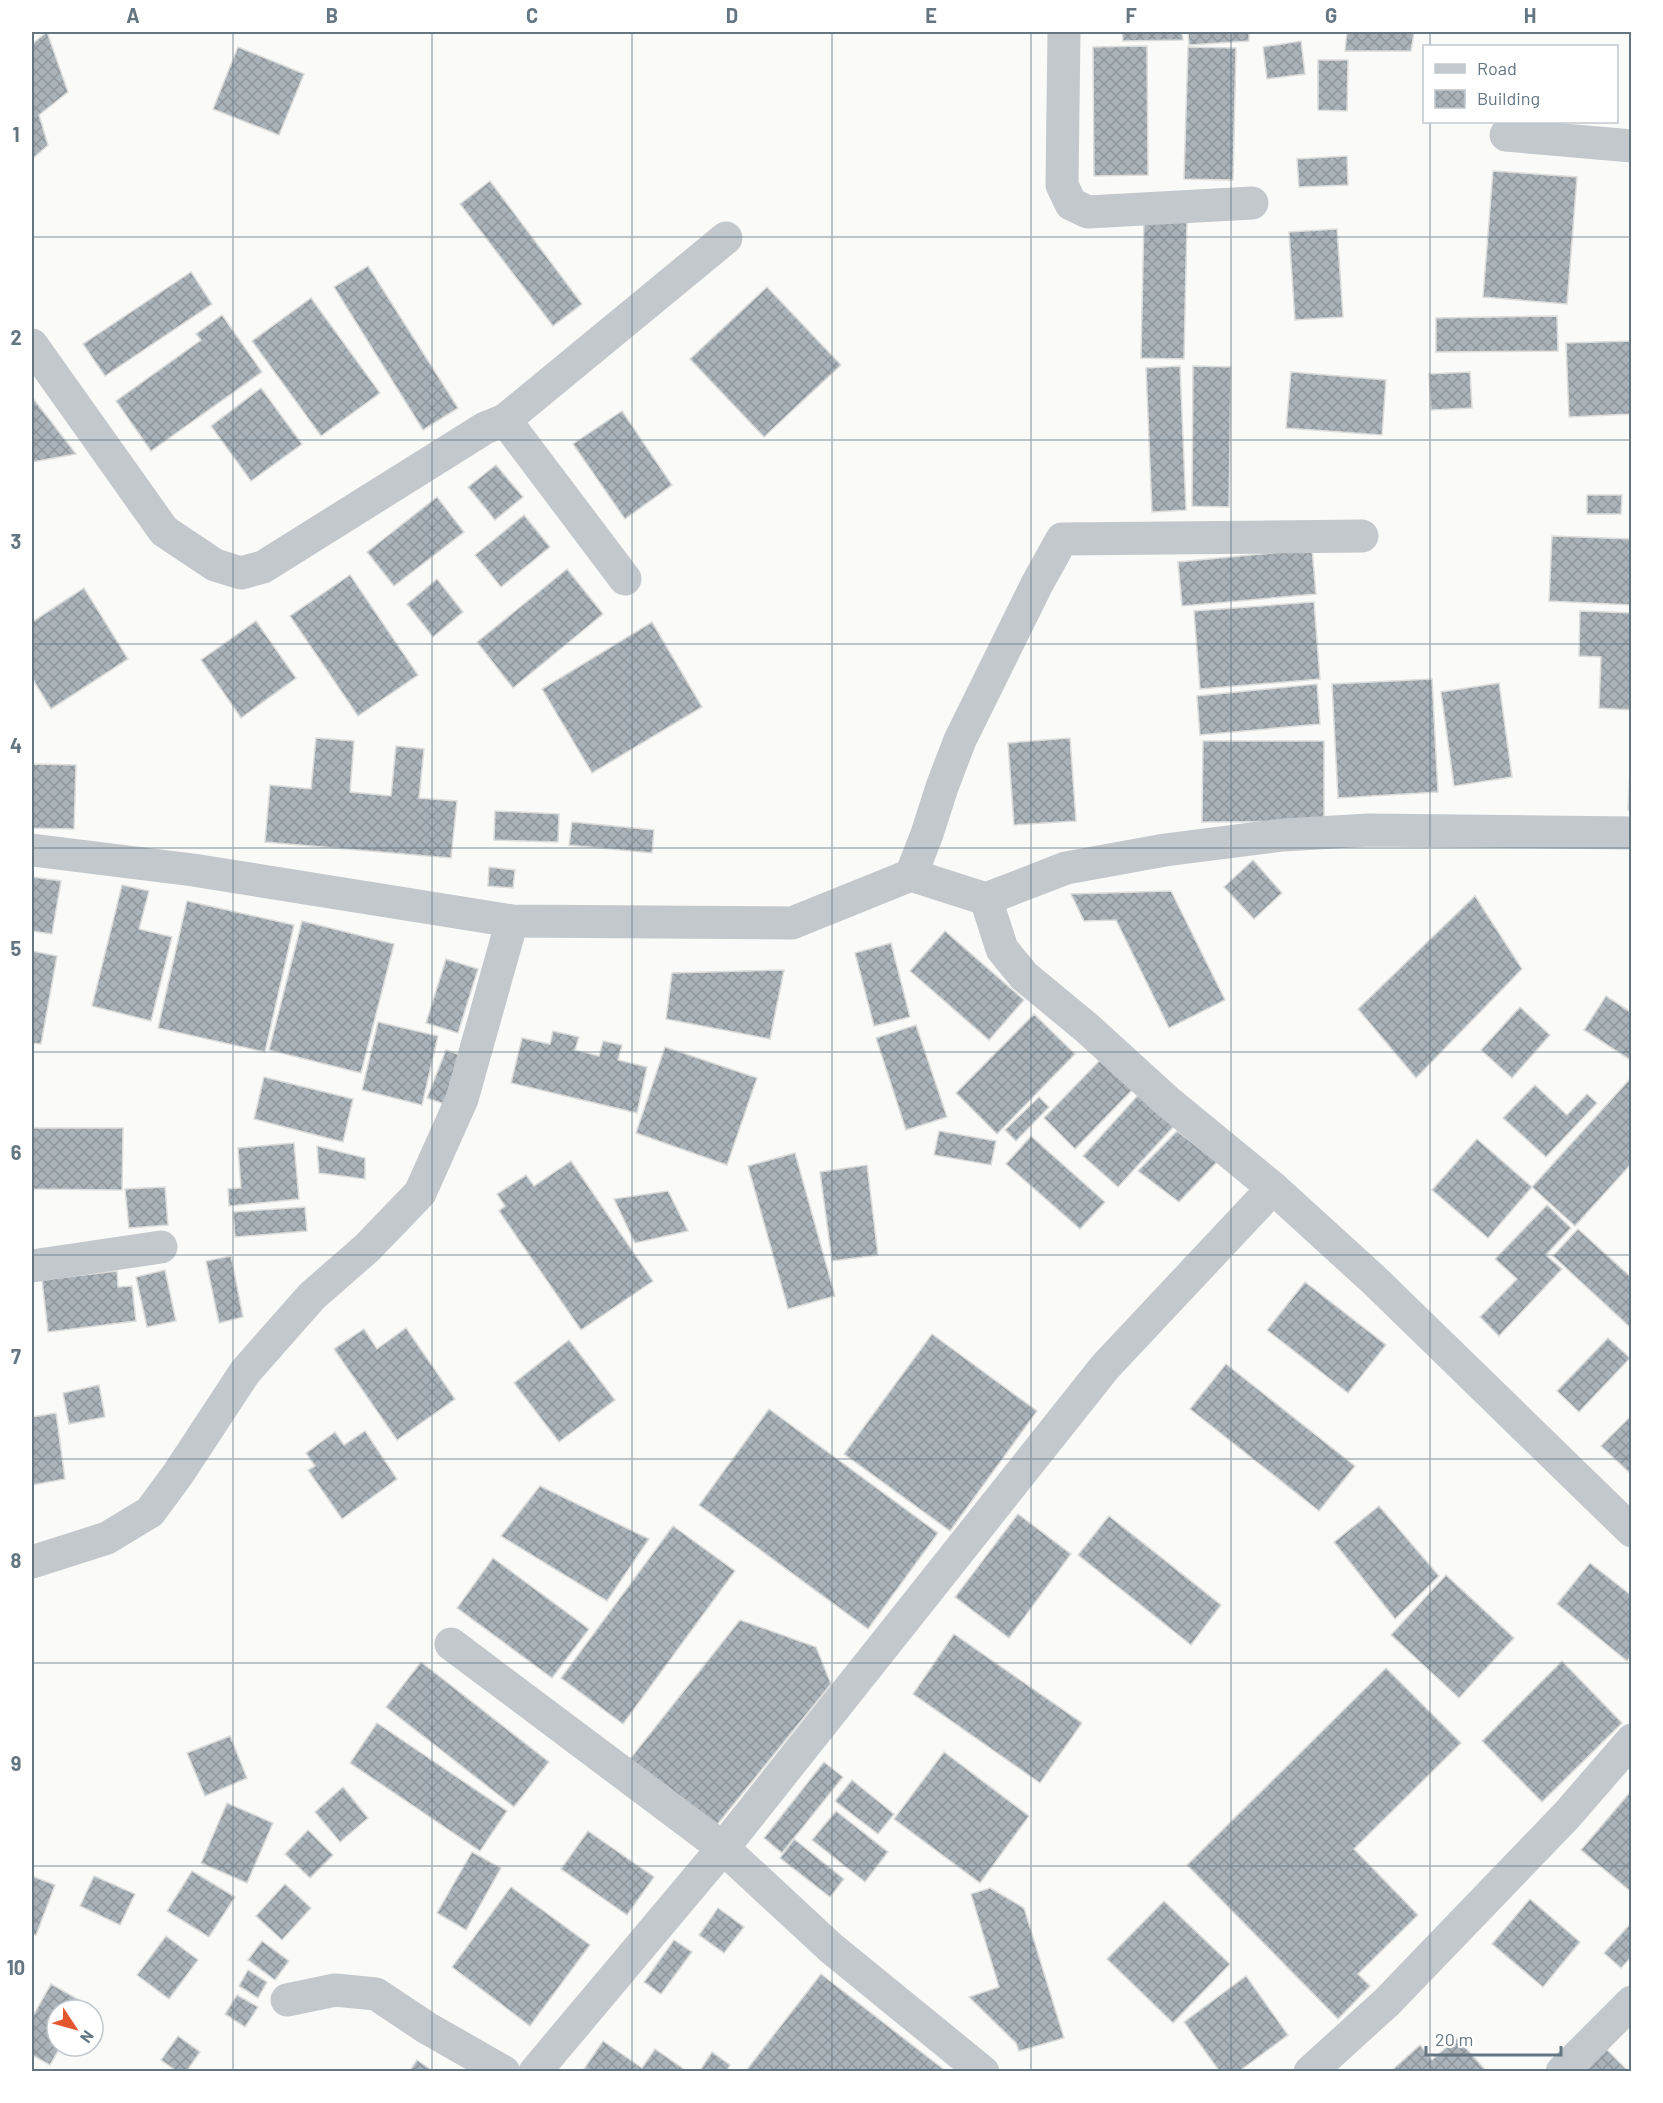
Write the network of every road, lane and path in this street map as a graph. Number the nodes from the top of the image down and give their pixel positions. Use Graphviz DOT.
graph roads {
  1 [pos="1064,32"];
  2 [pos="1506,135"];
  3 [pos="1632,146"];
  4 [pos="1252,203"];
  5 [pos="726,238"];
  6 [pos="32,345"];
  7 [pos="505,420"];
  8 [pos="1362,536"];
  9 [pos="625,579"];
  10 [pos="1632,833"];
  11 [pos="32,850"];
  12 [pos="911,875"];
  13 [pos="986,899"];
  14 [pos="512,921"];
  15 [pos="1273,1188"];
  16 [pos="161,1247"];
  17 [pos="32,1266"];
  18 [pos="1632,1532"];
  19 [pos="32,1562"];
  20 [pos="451,1644"];
  21 [pos="1632,1740"];
  22 [pos="723,1848"];
  23 [pos="287,2000"];
  24 [pos="1632,2002"];
  25 [pos="504,2072"];
  26 [pos="535,2072"];
  27 [pos="983,2072"];
  28 [pos="1310,2072"];
  29 [pos="1562,2072"];
  1 -- 4 [label="street"];
  2 -- 3 [label="street"];
  5 -- 7 [label="street"];
  6 -- 7 [label="street"];
  7 -- 9 [label="street"];
  8 -- 12 [label="street"];
  10 -- 13 [label="street"];
  11 -- 14 [label="street"];
  12 -- 13 [label="street"];
  12 -- 14 [label="street"];
  13 -- 15 [label="street"];
  14 -- 19 [label="street"];
  15 -- 18 [label="street"];
  15 -- 22 [label="street"];
  16 -- 17 [label="street"];
  20 -- 22 [label="street"];
  21 -- 28 [label="street"];
  22 -- 26 [label="street"];
  22 -- 27 [label="street"];
  23 -- 25 [label="street"];
  24 -- 29 [label="street"];
}
